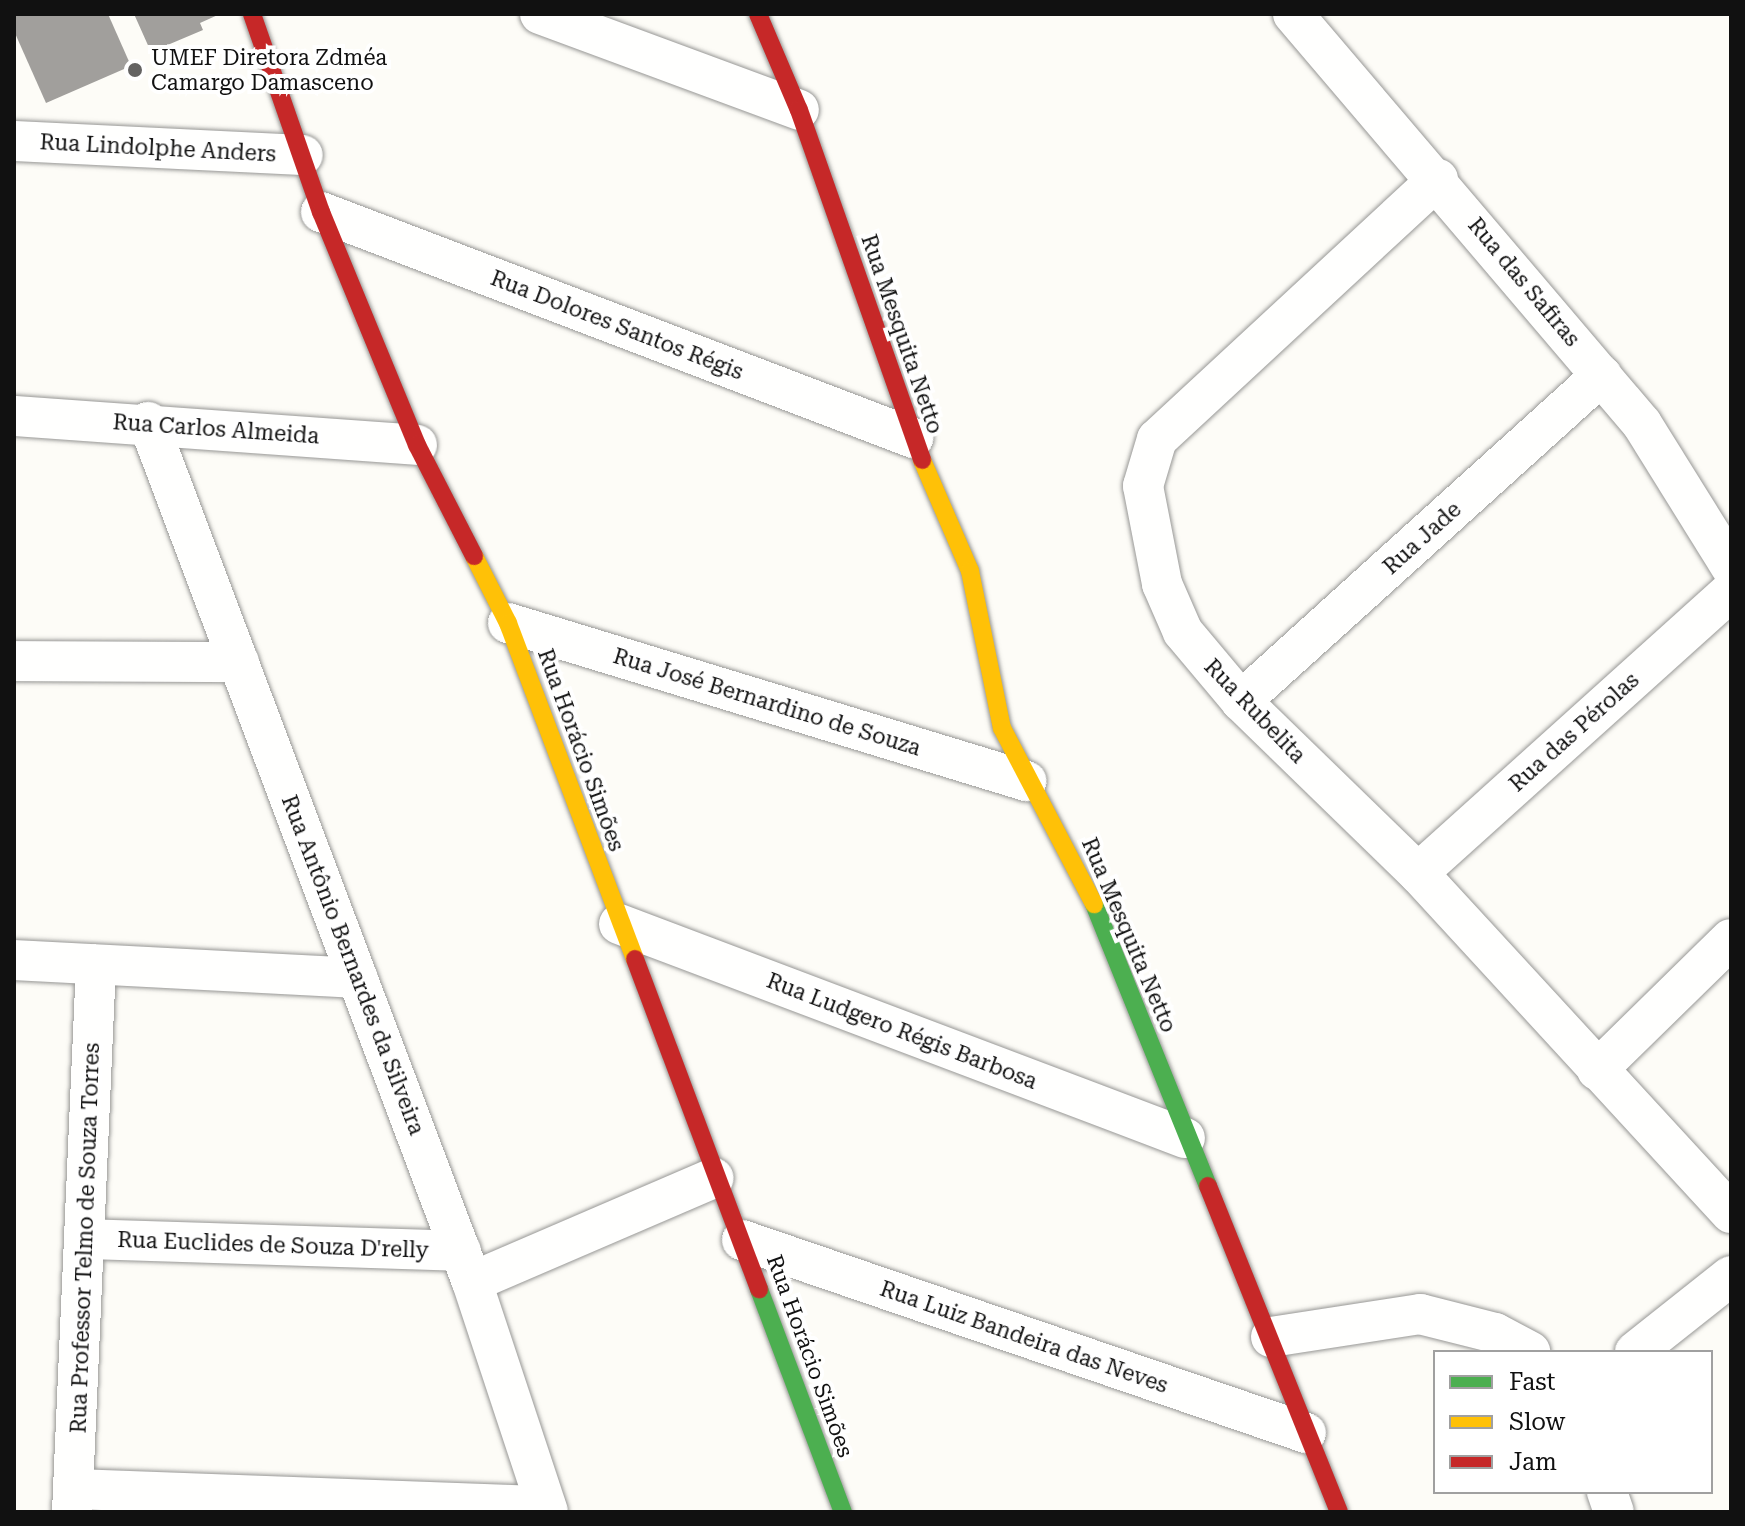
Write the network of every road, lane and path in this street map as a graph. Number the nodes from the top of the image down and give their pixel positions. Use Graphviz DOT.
graph roads {
  1 [pos="252,14"];
  2 [pos="540,14"];
  3 [pos="758,14"];
  4 [pos="1293,14"];
  5 [pos="799,110"];
  6 [pos="14,141"];
  7 [pos="303,155"];
  8 [pos="1438,179"];
  9 [pos="321,212"];
  10 [pos="1602,375"];
  11 [pos="14,416"];
  12 [pos="148,422"];
  13 [pos="913,438"];
  14 [pos="417,445"];
  15 [pos="1731,567"];
  16 [pos="1731,591"];
  17 [pos="508,623"];
  18 [pos="14,661"];
  19 [pos="239,662"];
  20 [pos="1241,701"];
  21 [pos="1026,781"];
  22 [pos="1418,873"];
  23 [pos="619,924"];
  24 [pos="1731,939"];
  25 [pos="14,960"];
  26 [pos="96,965"];
  27 [pos="358,978"];
  28 [pos="1597,1070"];
  29 [pos="1185,1138"];
  30 [pos="714,1178"];
  31 [pos="1731,1213"];
  32 [pos="85,1239"];
  33 [pos="742,1240"];
  34 [pos="467,1266"];
  35 [pos="1731,1276"];
  36 [pos="1271,1337"];
  37 [pos="1526,1350"];
  38 [pos="1638,1350"];
  39 [pos="1306,1433"];
  40 [pos="73,1501"];
  41 [pos="547,1509"];
  42 [pos="843,1512"];
  43 [pos="1339,1512"];
  1 -- 7 [label="street, Rua Horácio Simões"];
  2 -- 5 [label="street"];
  3 -- 5 [label="street, Rua Mesquita Netto"];
  4 -- 8 [label="street, Rua das Safiras"];
  5 -- 13 [label="street, Rua Mesquita Netto"];
  6 -- 7 [label="street, Rua Lindolphe Anders"];
  7 -- 9 [label="street, Rua Horácio Simões"];
  8 -- 10 [label="street, Rua das Safiras"];
  8 -- 20 [label="street, Rua Rubelita"];
  9 -- 13 [label="street, Rua Dolores Santos Régis"];
  9 -- 14 [label="street, Rua Horácio Simões"];
  10 -- 15 [label="street, Rua das Safiras"];
  10 -- 20 [label="street, Rua Jade"];
  11 -- 12 [label="street, Rua Carlos Almeida"];
  12 -- 14 [label="street, Rua Carlos Almeida"];
  12 -- 19 [label="street, Rua Antônio Bernardes da Silveira"];
  13 -- 21 [label="street, Rua Mesquita Netto"];
  14 -- 17 [label="street, Rua Horácio Simões"];
  16 -- 22 [label="street, Rua das Pérolas"];
  17 -- 21 [label="street, Rua José Bernardino de Souza"];
  17 -- 23 [label="street, Rua Horácio Simões"];
  18 -- 19 [label="street"];
  19 -- 27 [label="street, Rua Antônio Bernardes da Silveira"];
  20 -- 22 [label="street, Rua Rubelita"];
  21 -- 29 [label="street, Rua Mesquita Netto"];
  22 -- 28 [label="street, Rua Rubelita"];
  23 -- 29 [label="street, Rua Ludgero Régis Barbosa"];
  23 -- 30 [label="street, Rua Horácio Simões"];
  24 -- 28 [label="street"];
  25 -- 26 [label="street"];
  26 -- 27 [label="street"];
  26 -- 32 [label="street, Rua Professor Telmo de Souza Torres"];
  27 -- 34 [label="street, Rua Antônio Bernardes da Silveira"];
  28 -- 31 [label="street, Rua Rubelita"];
  29 -- 36 [label="street, Rua Mesquita Netto"];
  30 -- 33 [label="street, Rua Horácio Simões"];
  30 -- 34 [label="street"];
  32 -- 34 [label="street, Rua Euclides de Souza D'relly"];
  32 -- 40 [label="street, Rua Professor Telmo de Souza Torres"];
  33 -- 39 [label="street, Rua Luiz Bandeira das Neves"];
  33 -- 42 [label="street, Rua Horácio Simões"];
  34 -- 41 [label="street, Rua Antônio Bernardes da Silveira"];
  35 -- 38 [label="street"];
  36 -- 37 [label="street"];
  36 -- 39 [label="street, Rua Mesquita Netto"];
  39 -- 43 [label="street, Rua Mesquita Netto"];
  40 -- 41 [label="street"];
}
